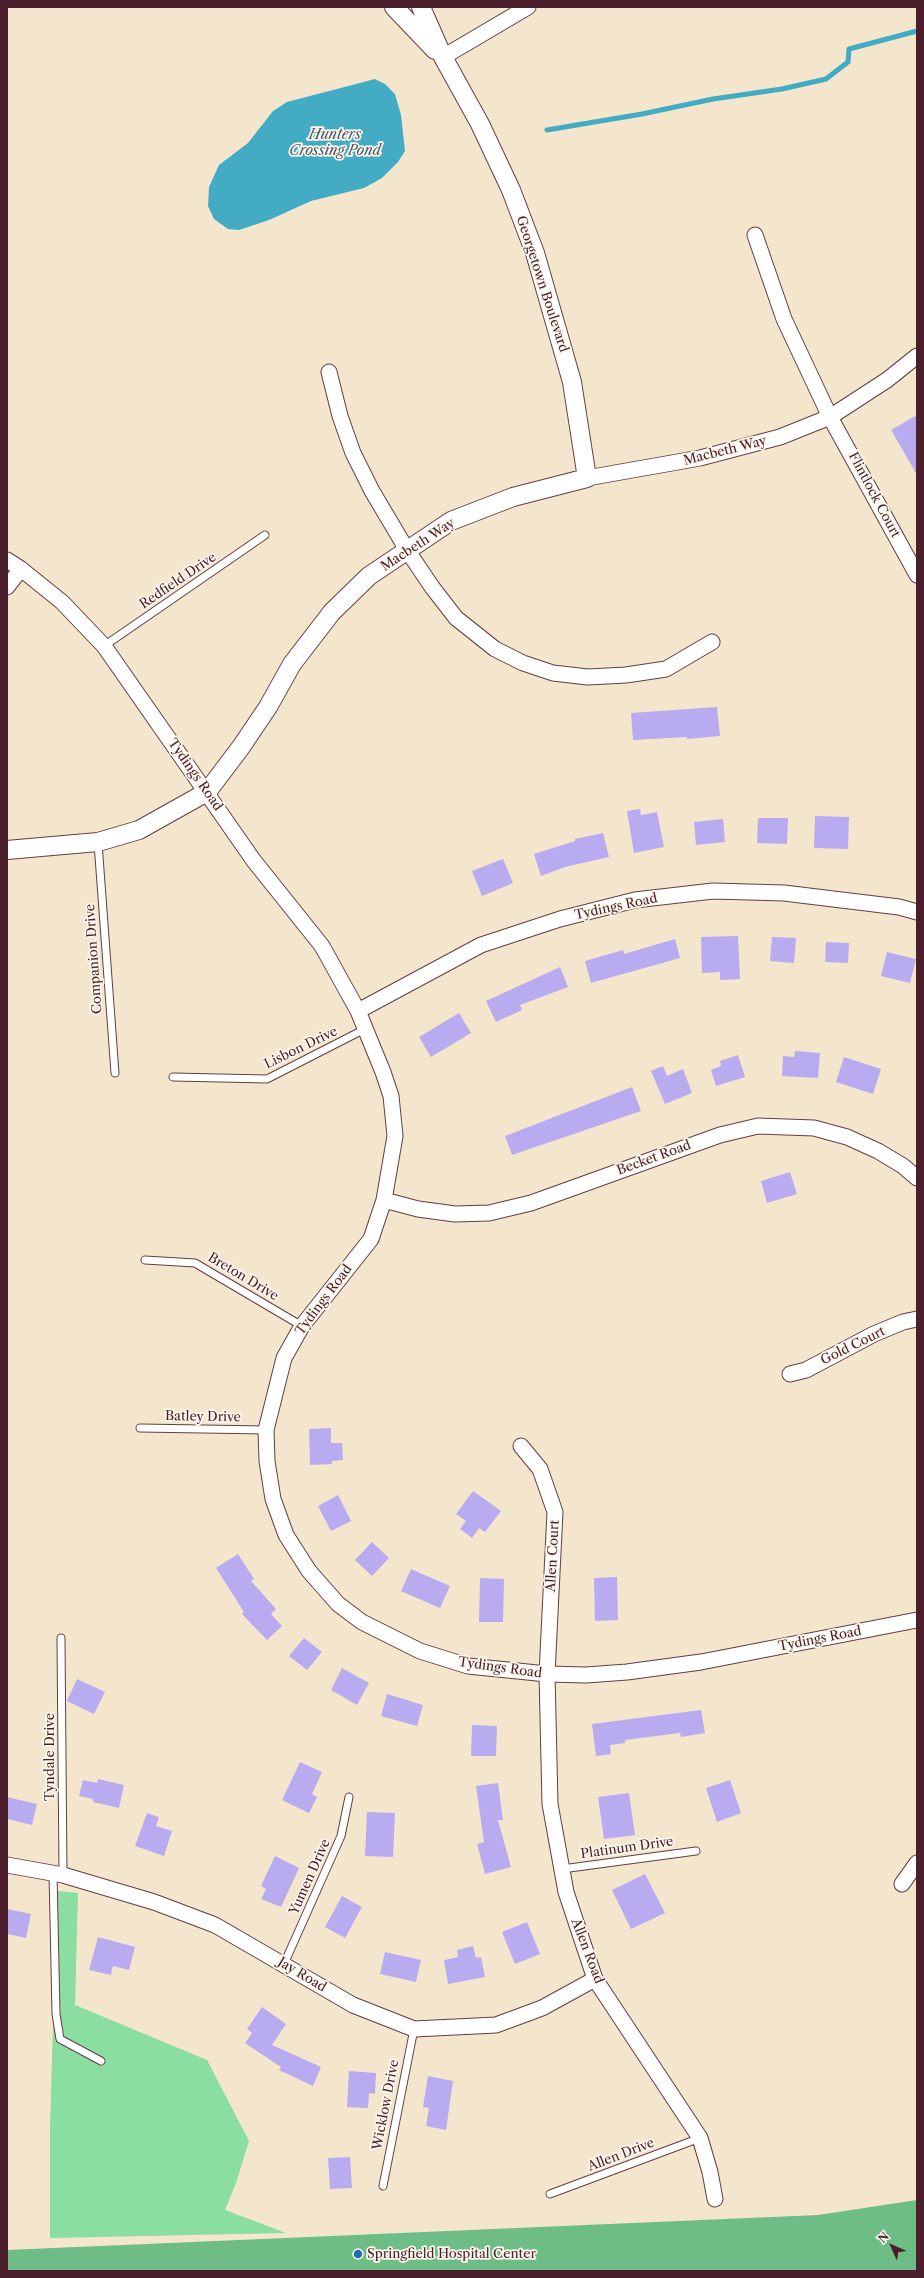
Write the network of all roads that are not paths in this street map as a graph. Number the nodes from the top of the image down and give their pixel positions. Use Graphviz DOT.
graph roads {
  1 [pos="394,7"];
  2 [pos="421,7"];
  3 [pos="528,7"];
  4 [pos="443,57"];
  5 [pos="755,235"];
  6 [pos="917,356"];
  7 [pos="329,372"];
  8 [pos="830,417"];
  9 [pos="587,478"];
  10 [pos="265,536"];
  11 [pos="407,550"];
  12 [pos="7,560"];
  13 [pos="21,569"];
  14 [pos="917,575"];
  15 [pos="7,587"];
  16 [pos="712,642"];
  17 [pos="104,646"];
  18 [pos="207,792"];
  19 [pos="98,842"];
  20 [pos="7,850"];
  21 [pos="917,912"];
  22 [pos="358,1011"];
  23 [pos="365,1029"];
  24 [pos="115,1073"];
  25 [pos="173,1077"];
  26 [pos="917,1178"];
  27 [pos="384,1200"];
  28 [pos="145,1260"];
  29 [pos="917,1319"];
  30 [pos="302,1326"];
  31 [pos="790,1374"];
  32 [pos="140,1428"];
  33 [pos="266,1430"];
  34 [pos="521,1446"];
  35 [pos="917,1620"];
  36 [pos="61,1638"];
  37 [pos="547,1674"];
  38 [pos="349,1797"];
  39 [pos="696,1851"];
  40 [pos="917,1863"];
  41 [pos="7,1865"];
  42 [pos="562,1870"];
  43 [pos="58,1874"];
  44 [pos="902,1884"];
  45 [pos="284,1964"];
  46 [pos="595,1979"];
  47 [pos="414,2029"];
  48 [pos="101,2061"];
  49 [pos="700,2138"];
  50 [pos="383,2186"];
  51 [pos="550,2194"];
  52 [pos="715,2199"];
  1 -- 4 [label="street, Georgetown Boulevard"];
  2 -- 4 [label="street, Georgetown Boulevard"];
  3 -- 4 [label="street"];
  4 -- 9 [label="street, Georgetown Boulevard"];
  5 -- 8 [label="street, Flintlock Court"];
  6 -- 8 [label="street, Macbeth Way"];
  7 -- 11 [label="street"];
  8 -- 9 [label="street, Macbeth Way"];
  8 -- 14 [label="street, Flintlock Court"];
  9 -- 11 [label="street, Macbeth Way"];
  10 -- 17 [label="lane, Redfield Drive"];
  11 -- 16 [label="street"];
  11 -- 18 [label="street, Macbeth Way"];
  12 -- 13 [label="street, Tydings Road"];
  13 -- 15 [label="street"];
  13 -- 17 [label="street, Tydings Road"];
  17 -- 18 [label="street, Tydings Road"];
  18 -- 19 [label="street, Macbeth Way"];
  18 -- 22 [label="street, Tydings Road"];
  19 -- 20 [label="street, Macbeth Way"];
  19 -- 24 [label="lane, Companion Drive"];
  21 -- 22 [label="street, Tydings Road"];
  22 -- 23 [label="street, Tydings Road"];
  23 -- 25 [label="lane, Lisbon Drive"];
  23 -- 27 [label="street, Tydings Road"];
  26 -- 27 [label="street, Becket Road"];
  27 -- 30 [label="street, Tydings Road"];
  28 -- 30 [label="lane, Breton Drive"];
  29 -- 31 [label="street, Gold Court"];
  30 -- 33 [label="street, Tydings Road"];
  32 -- 33 [label="lane, Batley Drive"];
  33 -- 37 [label="street, Tydings Road"];
  34 -- 37 [label="street, Allen Court"];
  35 -- 37 [label="street, Tydings Road"];
  36 -- 43 [label="lane, Tyndale Drive"];
  37 -- 42 [label="street, Allen Road"];
  38 -- 45 [label="lane, Yumen Drive"];
  39 -- 42 [label="lane, Platinum Drive"];
  40 -- 44 [label="street"];
  41 -- 43 [label="street, Jay Road"];
  42 -- 46 [label="street, Allen Road"];
  43 -- 45 [label="street, Jay Road"];
  43 -- 48 [label="lane, Tyndale Drive"];
  45 -- 47 [label="street, Jay Road"];
  46 -- 47 [label="street, Jay Road"];
  46 -- 49 [label="street, Allen Road"];
  47 -- 50 [label="lane, Wicklow Drive"];
  49 -- 51 [label="lane, Allen Drive"];
  49 -- 52 [label="street, Allen Road"];
}
